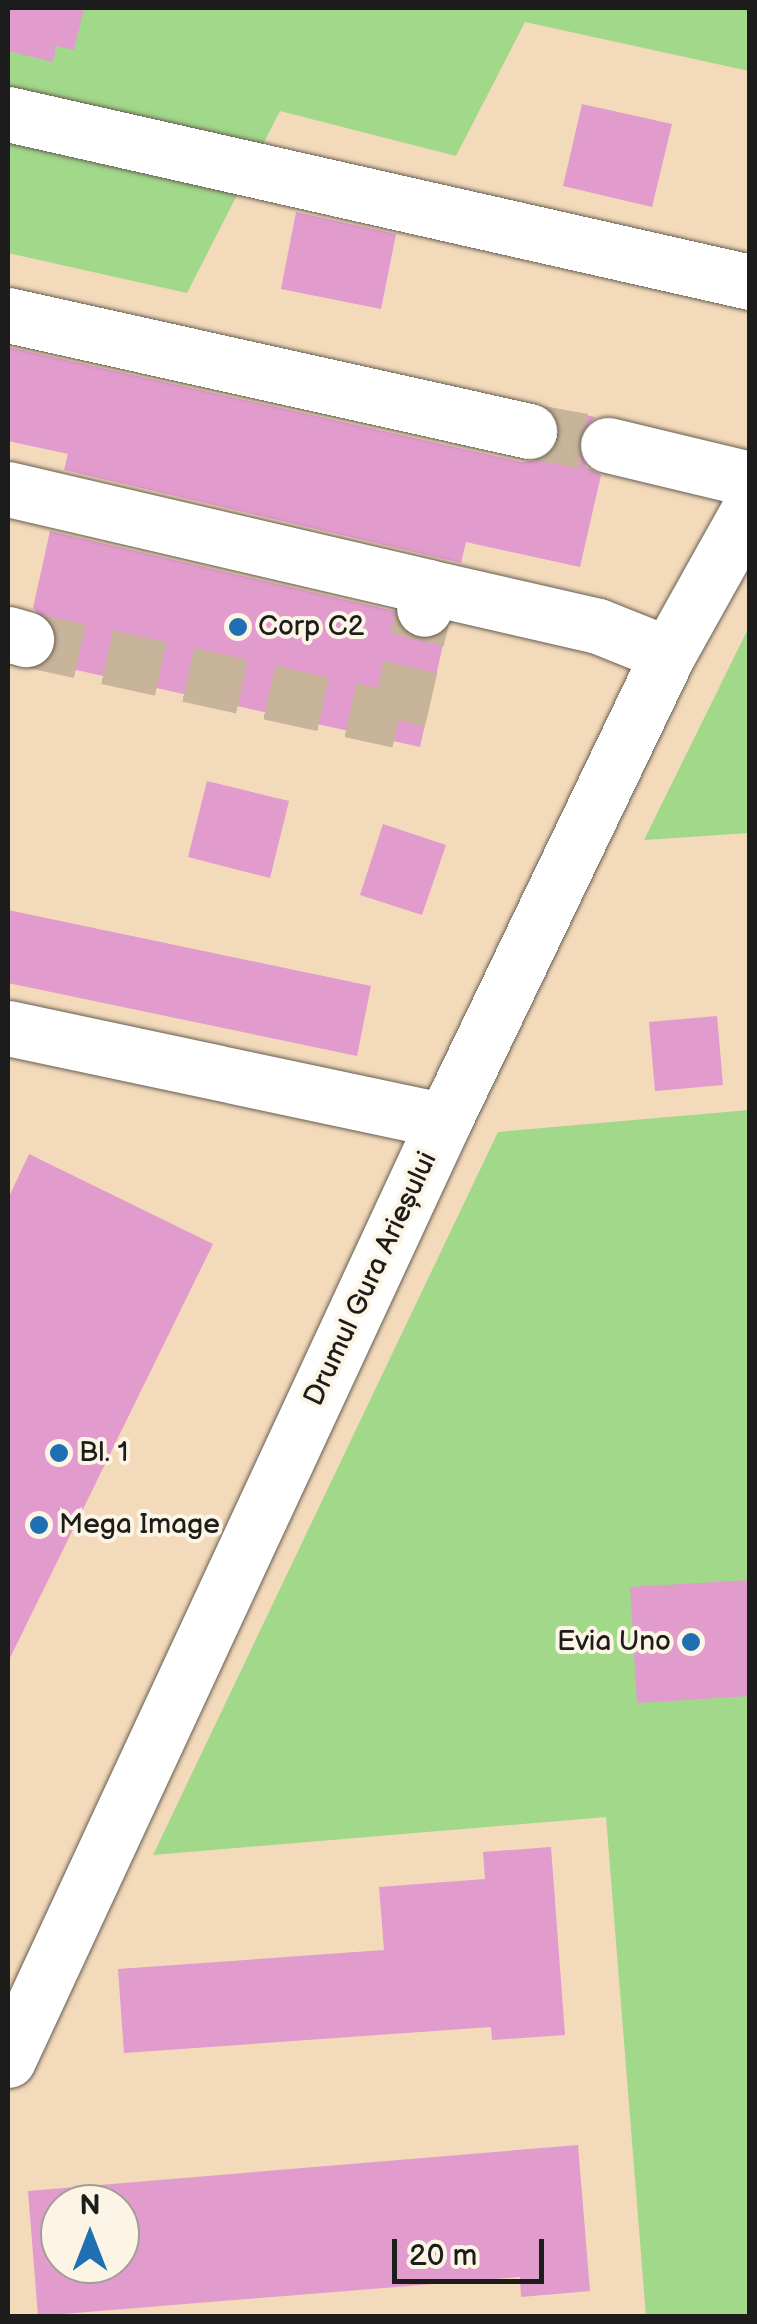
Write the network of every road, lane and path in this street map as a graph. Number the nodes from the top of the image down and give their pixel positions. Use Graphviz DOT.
graph roads {
  1 [pos="8,114"];
  2 [pos="750,282"];
  3 [pos="8,315"];
  4 [pos="529,431"];
  5 [pos="608,445"];
  6 [pos="750,479"];
  7 [pos="8,489"];
  8 [pos="750,507"];
  9 [pos="668,654"];
  10 [pos="8,1028"];
  11 [pos="444,1121"];
  12 [pos="8,2060"];
  1 -- 2 [label="street"];
  3 -- 4 [label="street"];
  5 -- 6 [label="street"];
  7 -- 9 [label="street"];
  8 -- 9 [label="street, Drumul Gura Arieșului"];
  9 -- 11 [label="street, Drumul Gura Arieșului"];
  10 -- 11 [label="street"];
  11 -- 12 [label="street, Drumul Gura Arieșului"];
}
